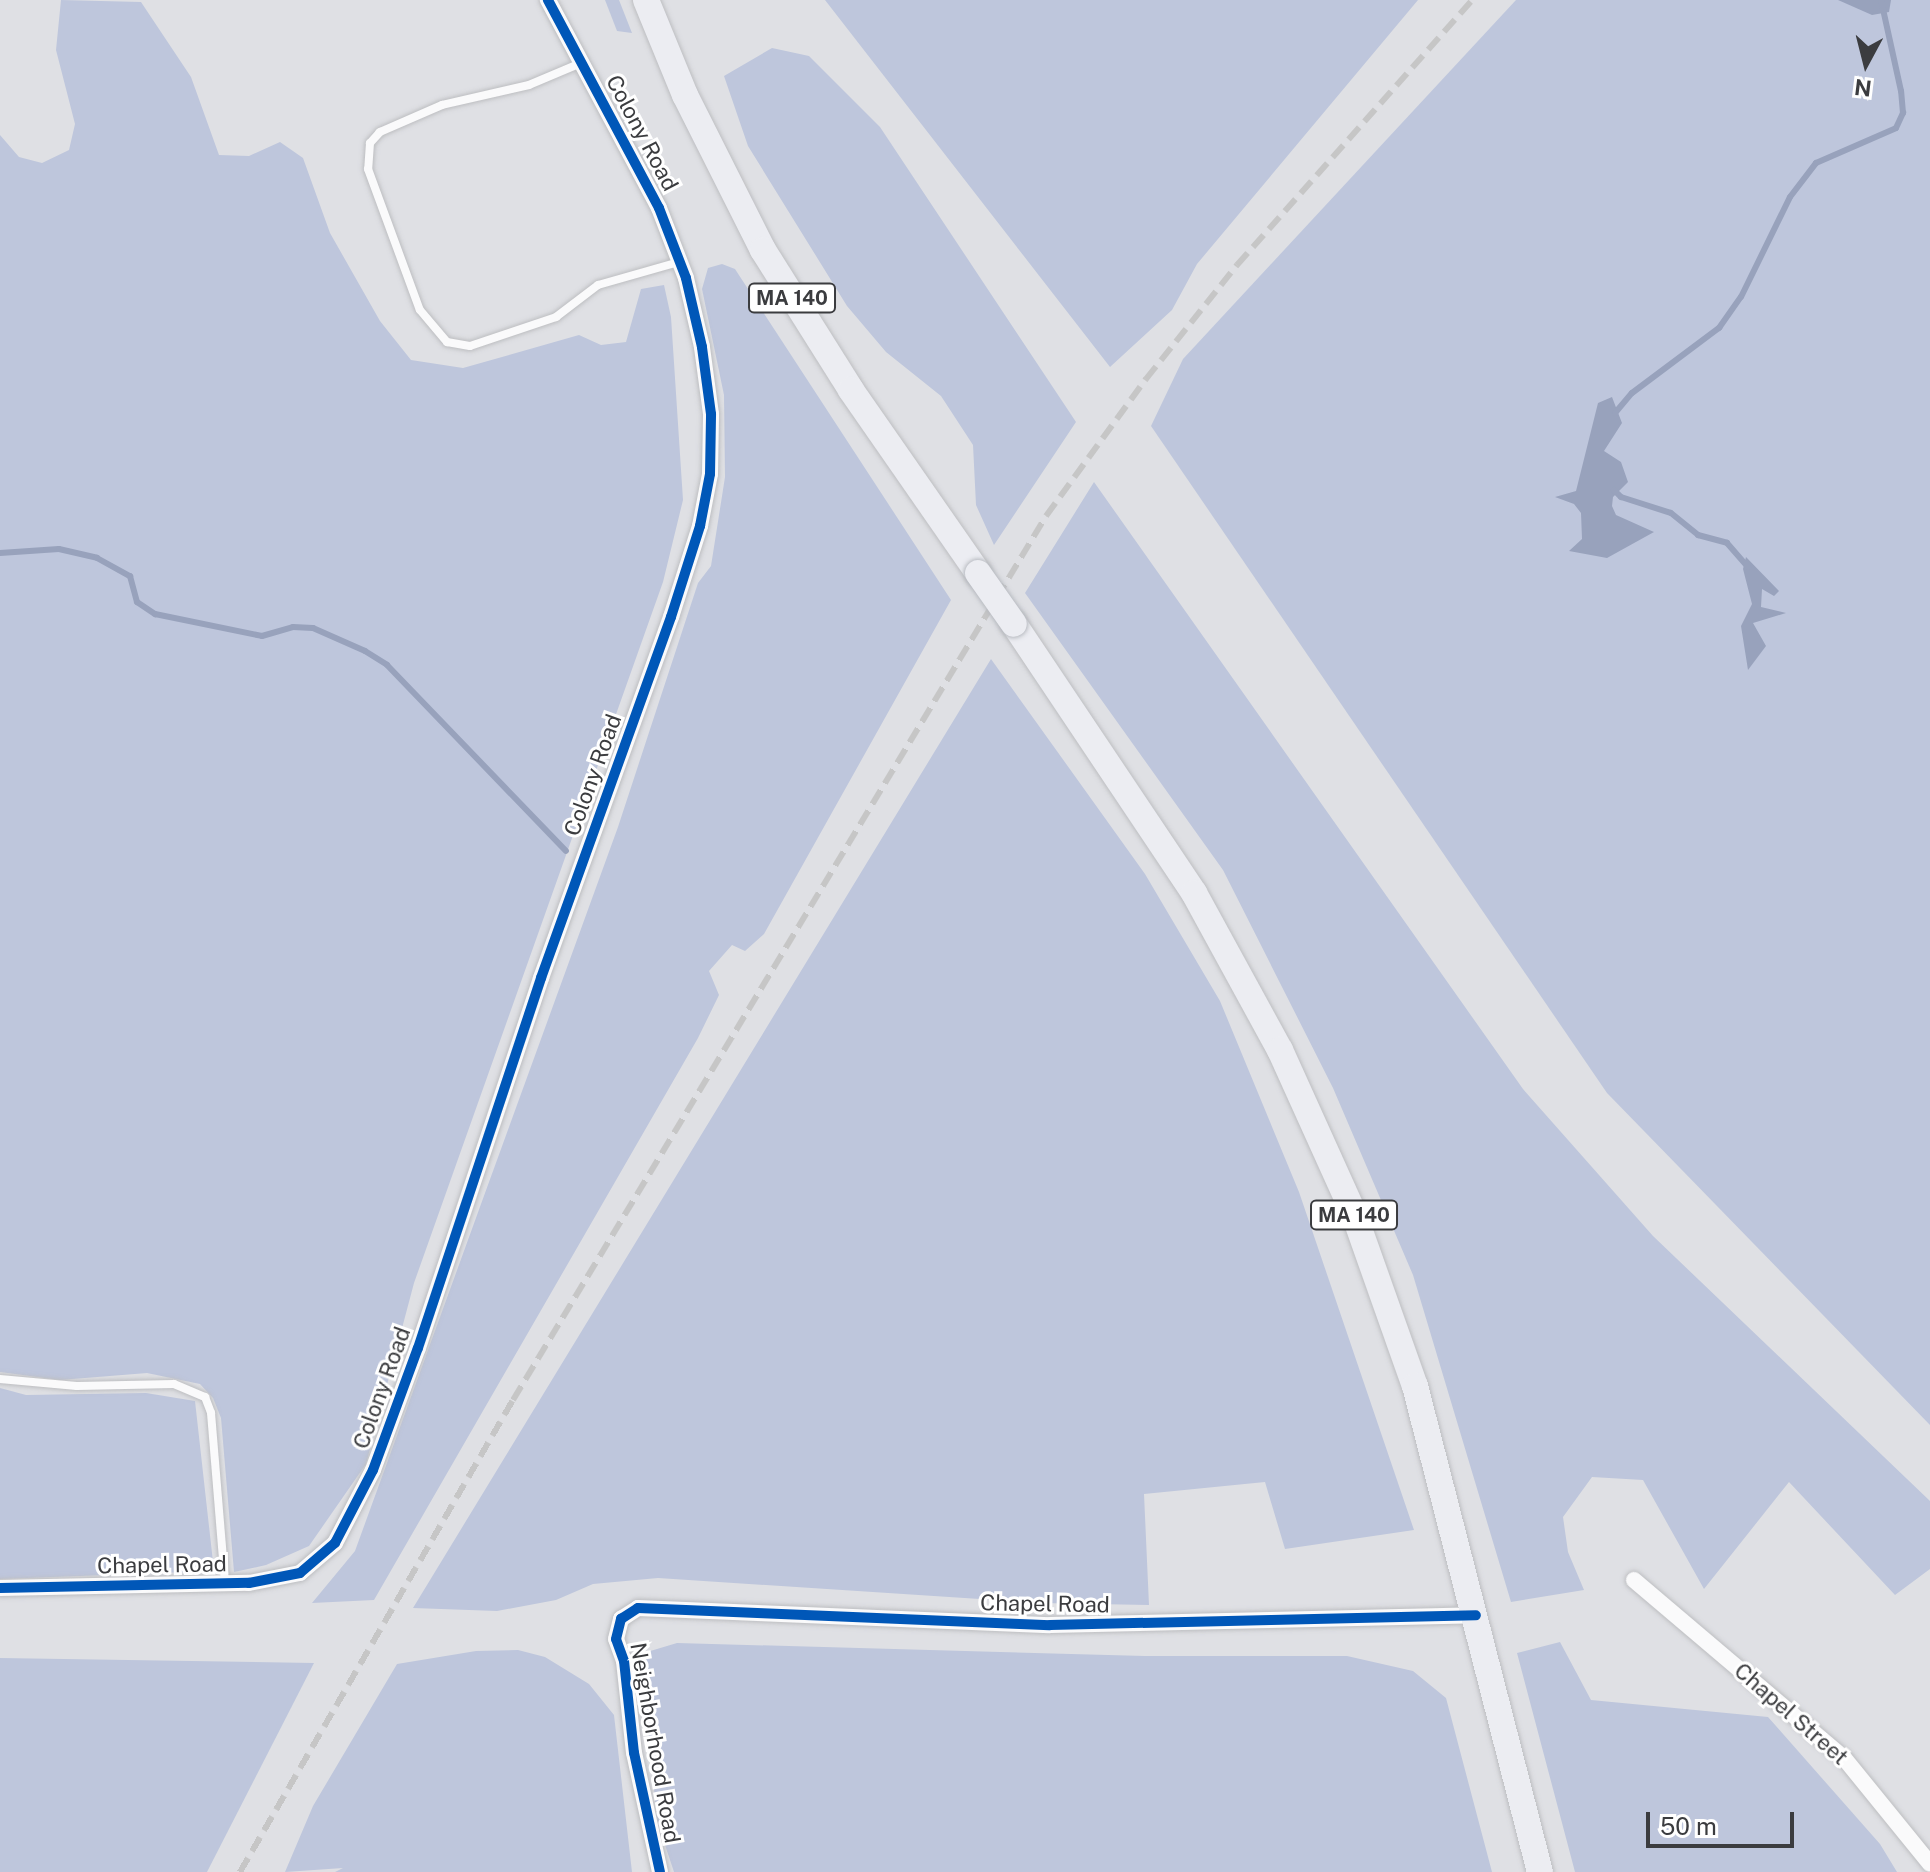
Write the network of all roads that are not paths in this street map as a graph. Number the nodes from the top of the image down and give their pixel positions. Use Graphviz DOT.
graph roads {
  1 [pos="548,0"];
  2 [pos="646,0"];
  3 [pos="583,63"];
  4 [pos="680,262"];
  5 [pos="0,1379"];
  6 [pos="320,1560"];
  7 [pos="1634,1580"];
  8 [pos="225,1584"];
  9 [pos="0,1588"];
  10 [pos="1476,1615"];
  11 [pos="619,1621"];
  12 [pos="1930,1864"];
  13 [pos="660,1872"];
  14 [pos="1540,1872"];
  1 -- 3 [label="street, Colony Road"];
  2 -- 10 [label="highway, MA 140, bridge"];
  3 -- 4 [label="street, Colony Road"];
  3 -- 4 [label="lane"];
  4 -- 6 [label="street, Colony Road"];
  5 -- 8 [label="lane"];
  6 -- 8 [label="street, Chapel Road"];
  7 -- 12 [label="street, Chapel Street"];
  8 -- 9 [label="street, Chapel Road"];
  10 -- 11 [label="street, Chapel Road"];
  10 -- 14 [label="highway, MA 140"];
  11 -- 13 [label="street, Neighborhood Road"];
}
